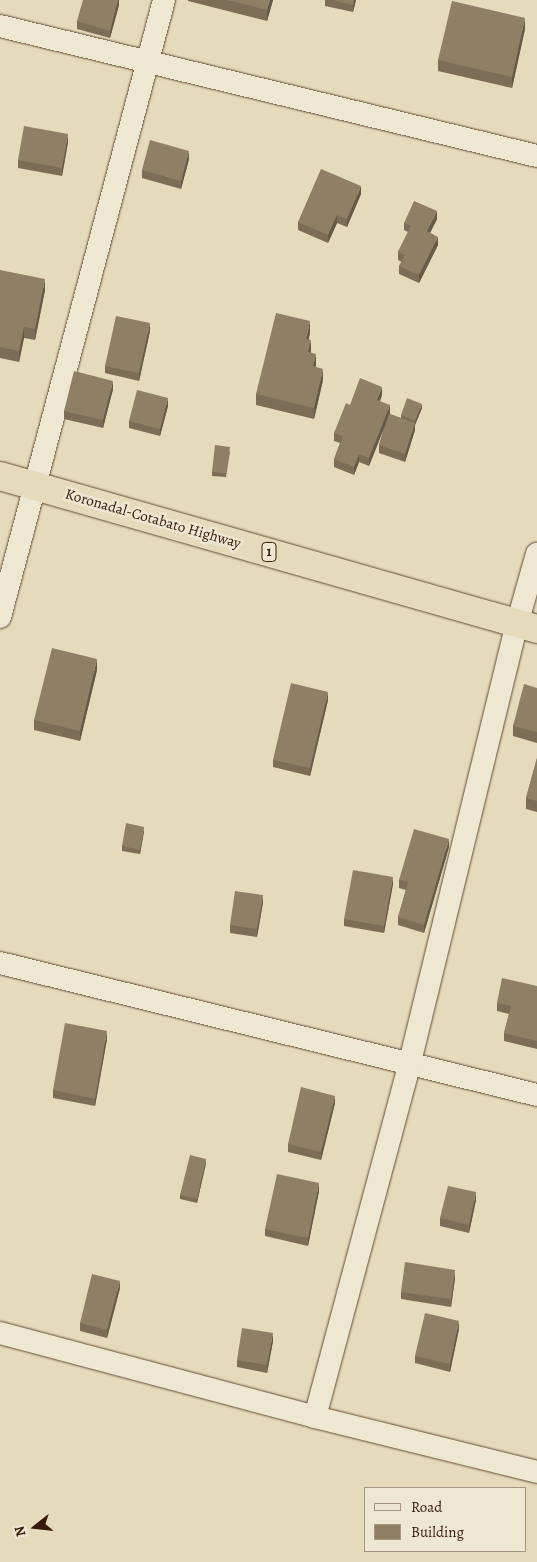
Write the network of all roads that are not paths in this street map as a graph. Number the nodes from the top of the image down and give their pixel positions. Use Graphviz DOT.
graph roads {
  1 [pos="164,0"];
  2 [pos="0,26"];
  3 [pos="149,63"];
  4 [pos="537,156"];
  5 [pos="0,476"];
  6 [pos="34,485"];
  7 [pos="537,554"];
  8 [pos="0,617"];
  9 [pos="527,626"];
  10 [pos="0,963"];
  11 [pos="410,1062"];
  12 [pos="537,1095"];
  13 [pos="0,1333"];
  14 [pos="315,1417"];
  15 [pos="537,1472"];
  1 -- 3 [label="street"];
  2 -- 3 [label="street"];
  3 -- 4 [label="street"];
  3 -- 6 [label="street"];
  5 -- 6 [label="highway, Koronadal-Cotabato Highway / 1"];
  6 -- 8 [label="street"];
  6 -- 9 [label="highway, Koronadal-Cotabato Highway / 1"];
  7 -- 9 [label="street"];
  9 -- 11 [label="street"];
  10 -- 11 [label="street"];
  11 -- 12 [label="street"];
  11 -- 14 [label="street"];
  13 -- 14 [label="street"];
  14 -- 15 [label="street"];
}
